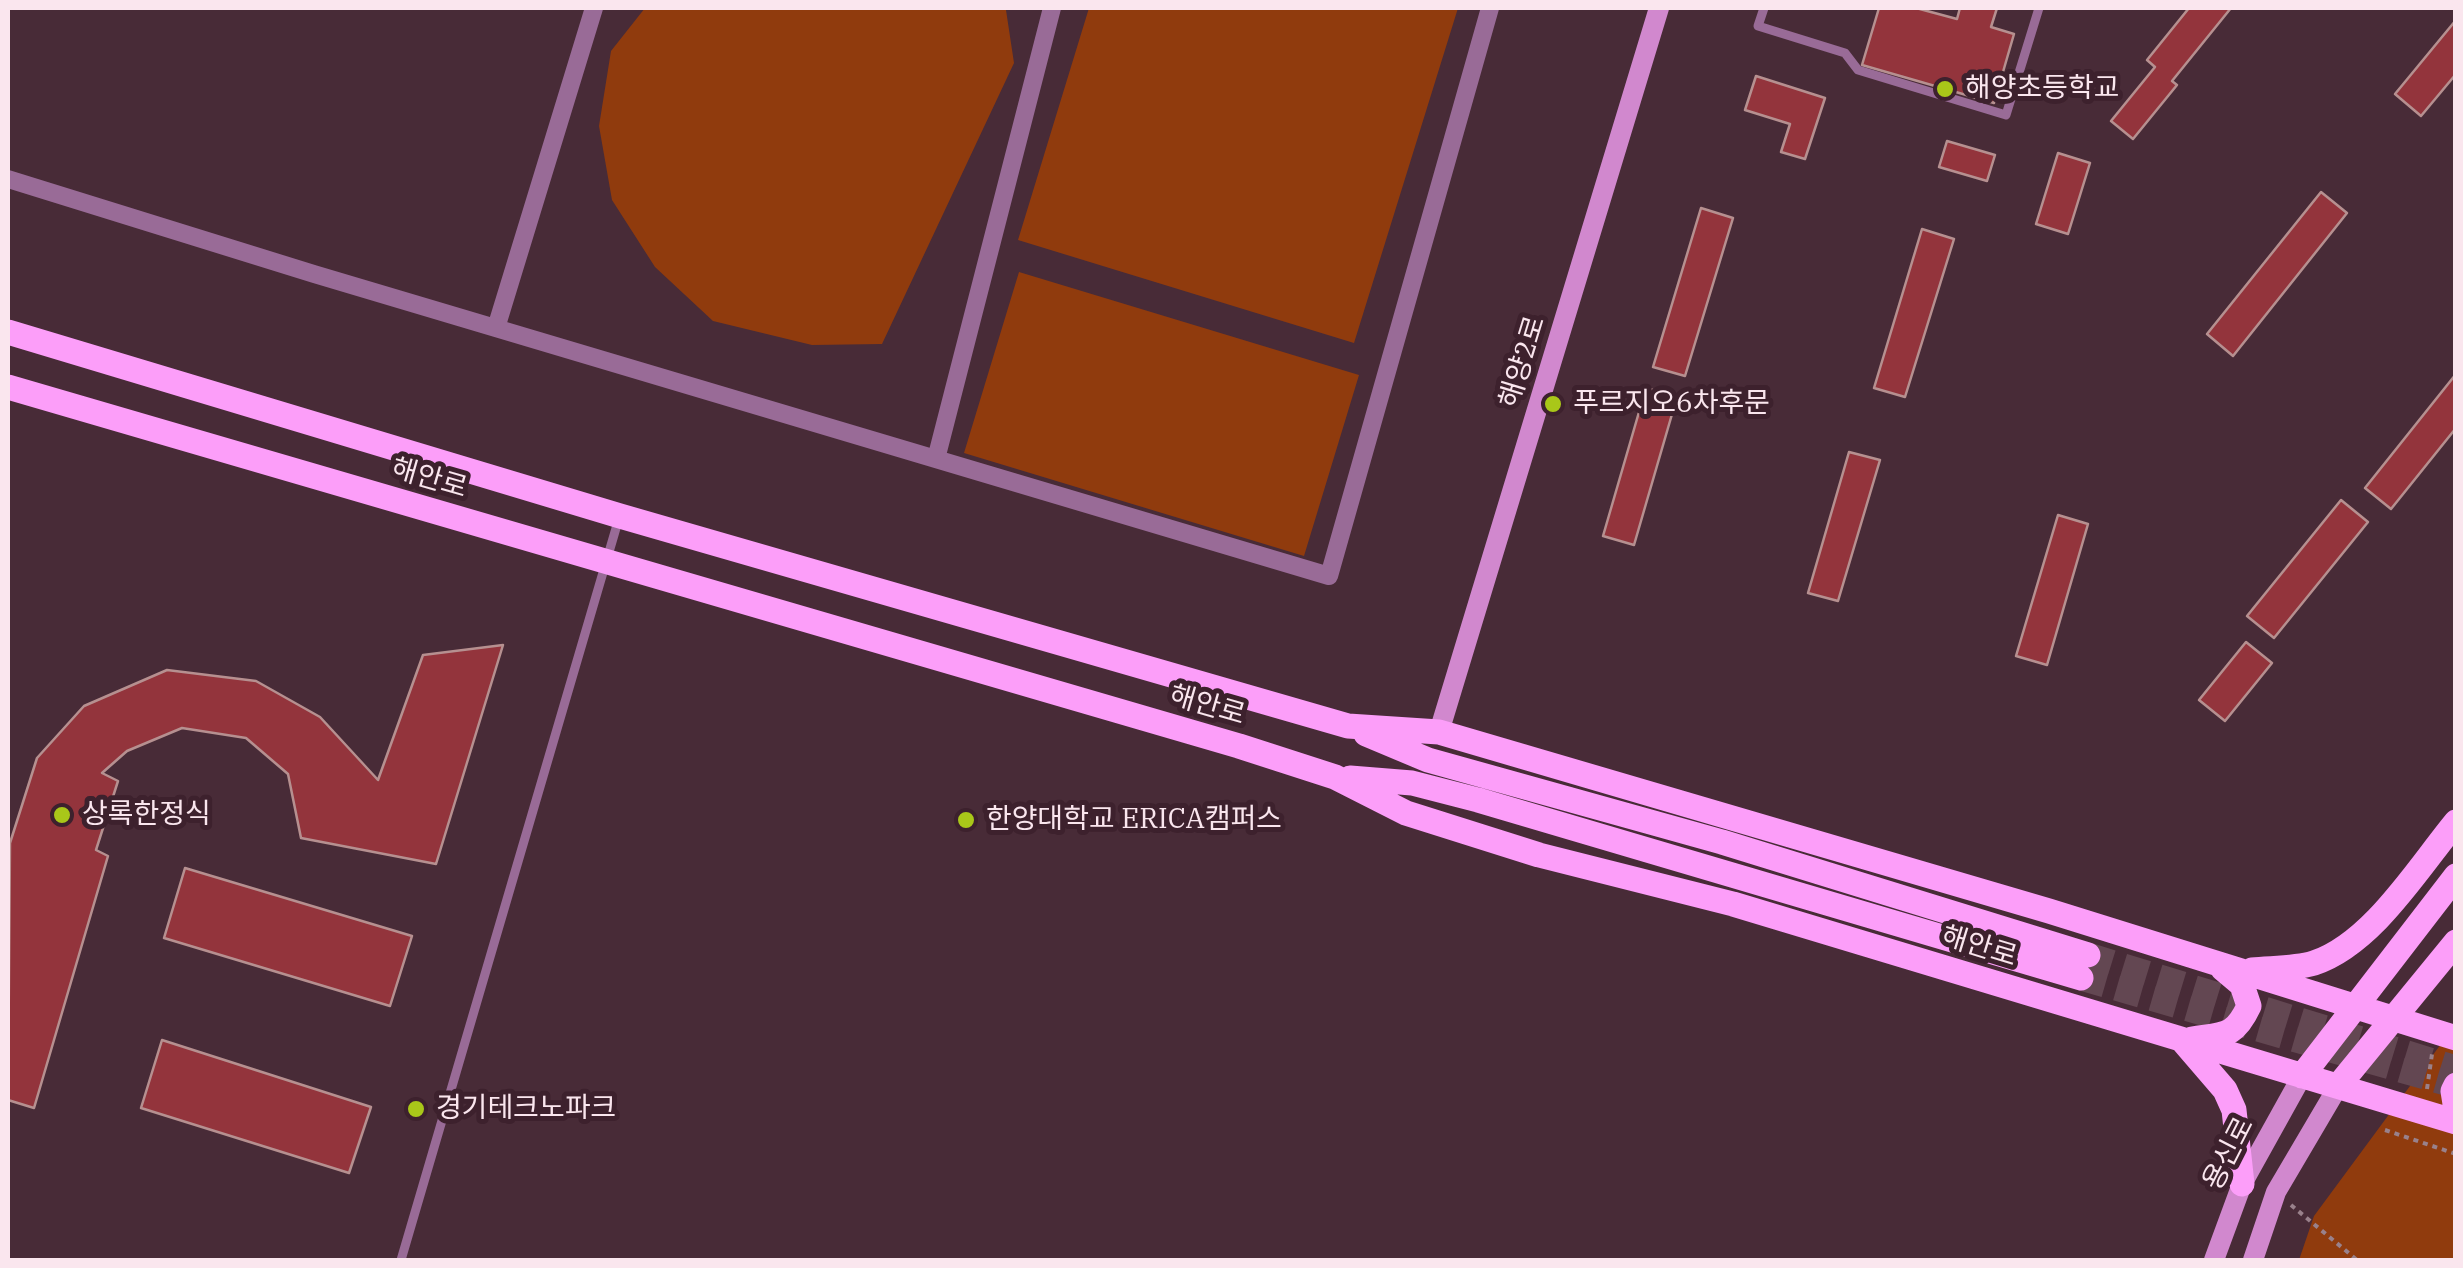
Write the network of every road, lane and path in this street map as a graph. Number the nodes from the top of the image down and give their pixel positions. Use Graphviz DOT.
graph roads {
  1 [pos="594,8"];
  2 [pos="1052,8"];
  3 [pos="1490,8"];
  4 [pos="1659,8"];
  5 [pos="1764,8"];
  6 [pos="2040,8"];
  7 [pos="8,179"];
  8 [pos="496,328"];
  9 [pos="8,332"];
  10 [pos="8,386"];
  11 [pos="936,459"];
  12 [pos="620,516"];
  13 [pos="606,562"];
  14 [pos="1348,726"];
  15 [pos="1438,732"];
  16 [pos="1335,777"];
  17 [pos="2456,822"];
  18 [pos="2456,876"];
  19 [pos="2456,942"];
  20 [pos="2216,964"];
  21 [pos="2354,1008"];
  22 [pos="2391,1020"];
  23 [pos="2446,1035"];
  24 [pos="2182,1040"];
  25 [pos="2302,1076"];
  26 [pos="2339,1085"];
  27 [pos="2456,1085"];
  28 [pos="2456,1110"];
  29 [pos="2423,1112"];
  30 [pos="2456,1122"];
  31 [pos="2385,1130"];
  32 [pos="2418,1142"];
  33 [pos="2456,1154"];
  34 [pos="2242,1184"];
  35 [pos="2276,1192"];
  36 [pos="401,1260"];
  37 [pos="2214,1260"];
  38 [pos="2253,1260"];
  39 [pos="2356,1260"];
  1 -- 8 [label="street"];
  2 -- 11 [label="street"];
  3 -- 11 [label="street"];
  4 -- 15 [label="street, 해양2로"];
  5 -- 6 [label="lane"];
  7 -- 8 [label="street"];
  8 -- 11 [label="street"];
  9 -- 12 [label="main road, 해안로"];
  10 -- 13 [label="main road, 해안로"];
  12 -- 13 [label="lane"];
  12 -- 14 [label="main road, 해안로"];
  13 -- 16 [label="main road, 해안로"];
  13 -- 36 [label="lane"];
  14 -- 15 [label="main road, 해안로"];
  14 -- 16 [label="main road"];
  15 -- 20 [label="main road, 해안로"];
  16 -- 24 [label="main road, 해안로"];
  17 -- 20 [label="main road"];
  18 -- 21 [label="main road"];
  19 -- 22 [label="main road"];
  20 -- 21 [label="main road, 해안로"];
  20 -- 24 [label="main road"];
  21 -- 22 [label="main road, 해안로"];
  21 -- 25 [label="main road"];
  22 -- 23 [label="main road, 해안로"];
  22 -- 26 [label="main road"];
  23 -- 29 [label="path"];
  24 -- 25 [label="main road, 해안로"];
  24 -- 34 [label="main road"];
  25 -- 26 [label="main road, 해안로"];
  25 -- 34 [label="street, 용신로"];
  26 -- 29 [label="main road, 해안로"];
  26 -- 35 [label="street"];
  27 -- 28 [label="main road"];
  29 -- 30 [label="main road, 해안로"];
  29 -- 32 [label="path"];
  31 -- 32 [label="path"];
  32 -- 33 [label="path"];
  34 -- 37 [label="street, 용신로"];
  35 -- 38 [label="street"];
  35 -- 39 [label="path"];
}
